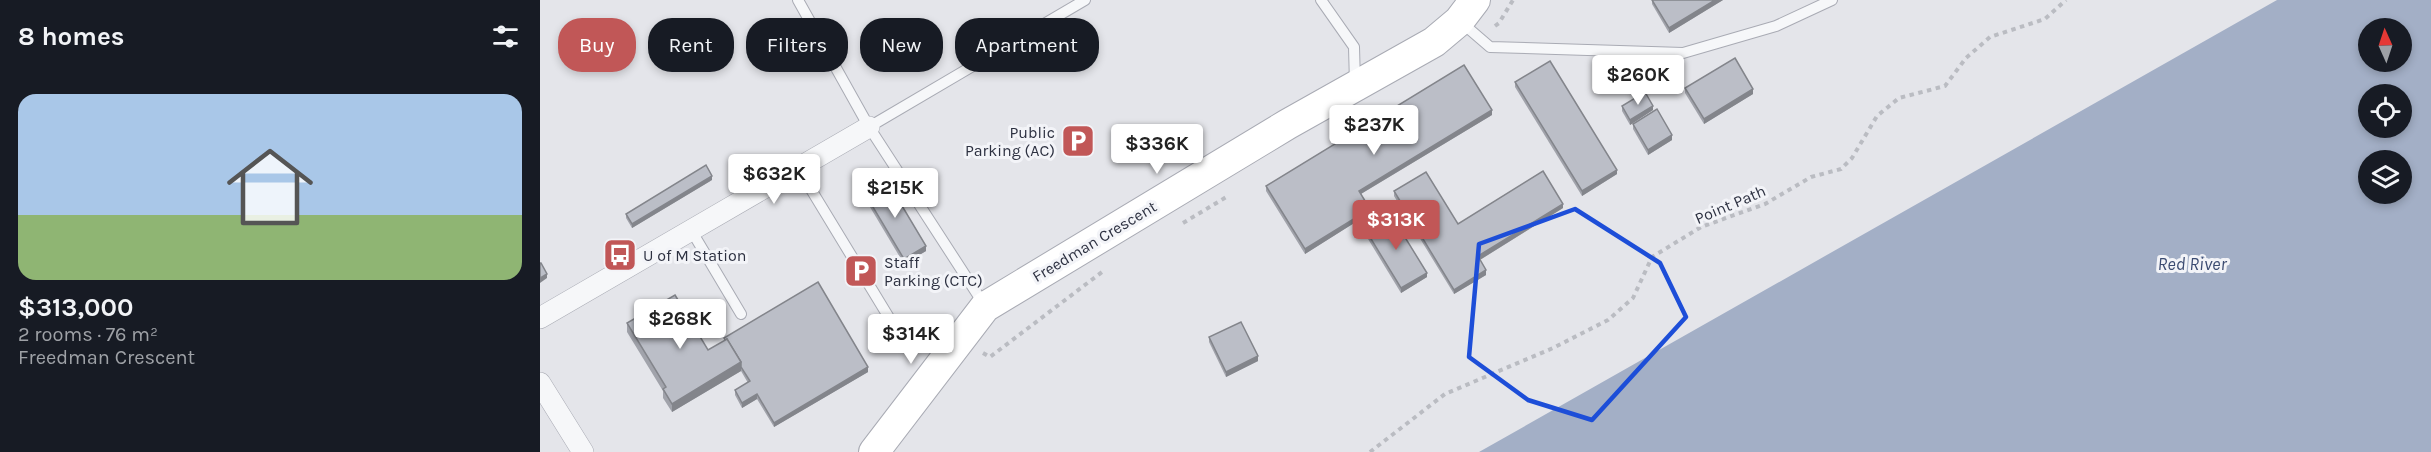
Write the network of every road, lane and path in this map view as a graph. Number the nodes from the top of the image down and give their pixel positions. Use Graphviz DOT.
graph roads {
  1 [pos="798,0"];
  2 [pos="1085,0"];
  3 [pos="1321,0"];
  4 [pos="1832,0"];
  5 [pos="2066,0"];
  6 [pos="1467,10"];
  7 [pos="1355,86"];
  8 [pos="869,128"];
  9 [pos="798,168"];
  10 [pos="691,230"];
  11 [pos="985,307"];
  12 [pos="741,314"];
  13 [pos="540,318"];
  14 [pos="902,339"];
  15 [pos="540,383"];
  16 [pos="583,452"];
  17 [pos="874,452"];
  18 [pos="1370,452"];
  1 -- 8 [label="lane"];
  2 -- 8 [label="lane"];
  3 -- 7 [label="lane"];
  4 -- 6 [label="lane"];
  5 -- 18 [label="path, Point Path"];
  6 -- 7 [label="street, Freedman Crescent"];
  7 -- 11 [label="street, Freedman Crescent"];
  8 -- 9 [label="street"];
  8 -- 11 [label="lane"];
  9 -- 10 [label="street"];
  9 -- 14 [label="lane"];
  10 -- 12 [label="lane"];
  10 -- 13 [label="street"];
  11 -- 17 [label="street, Freedman Crescent"];
  15 -- 16 [label="street"];
}
